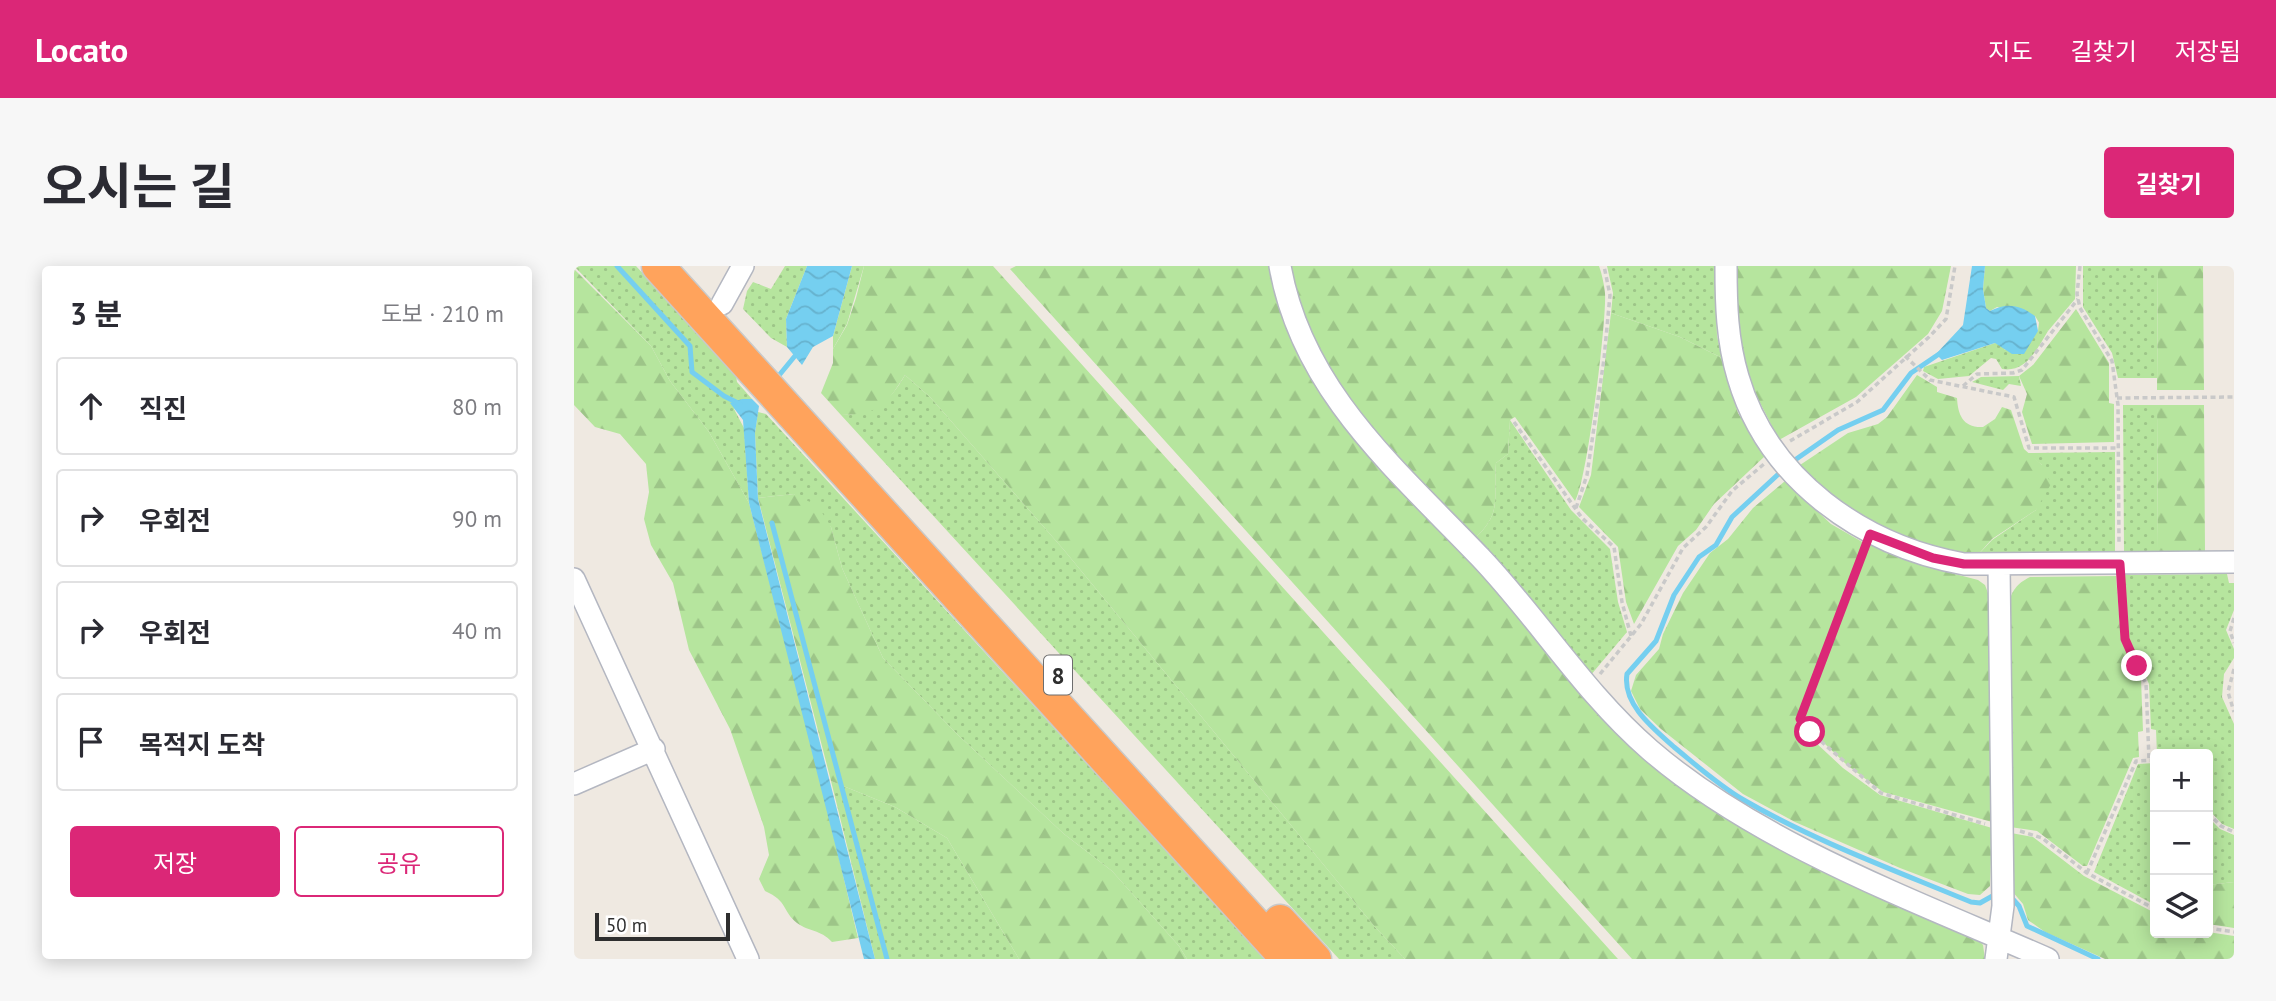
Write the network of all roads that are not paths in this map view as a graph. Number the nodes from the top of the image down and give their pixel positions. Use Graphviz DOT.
graph roads {
  1 [pos="658,266"];
  2 [pos="688,266"];
  3 [pos="743,266"];
  4 [pos="1280,266"];
  5 [pos="1726,266"];
  6 [pos="722,304"];
  7 [pos="761,364"];
  8 [pos="793,399"];
  9 [pos="2234,562"];
  10 [pos="1999,565"];
  11 [pos="574,579"];
  12 [pos="654,749"];
  13 [pos="574,784"];
  14 [pos="2000,937"];
  15 [pos="748,959"];
  16 [pos="1287,959"];
  17 [pos="1315,959"];
  18 [pos="1996,959"];
  19 [pos="2048,959"];
  1 -- 7 [label="highway, 8"];
  2 -- 6 [label="highway, 8"];
  3 -- 6 [label="street"];
  4 -- 14 [label="street"];
  5 -- 10 [label="street"];
  6 -- 7 [label="highway, 8"];
  7 -- 8 [label="highway, 8"];
  8 -- 16 [label="highway, 8"];
  8 -- 17 [label="highway, 8"];
  9 -- 10 [label="street"];
  10 -- 14 [label="street"];
  11 -- 12 [label="street"];
  12 -- 13 [label="street"];
  12 -- 15 [label="street"];
  14 -- 18 [label="street"];
  14 -- 19 [label="street"];
}
